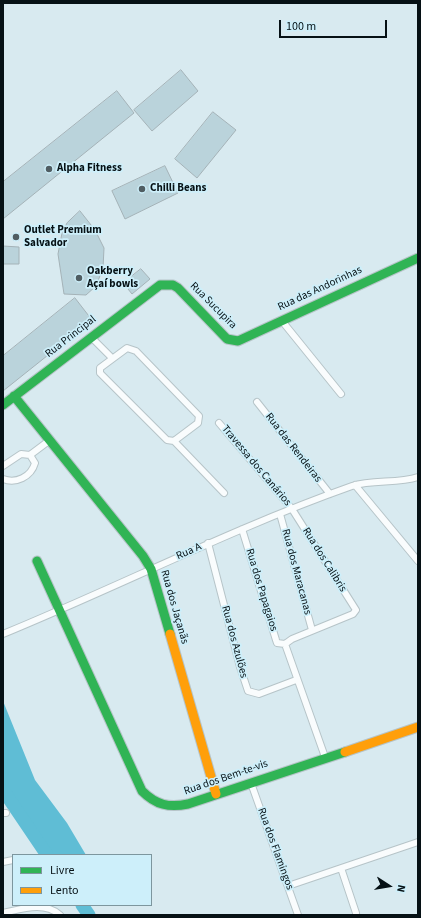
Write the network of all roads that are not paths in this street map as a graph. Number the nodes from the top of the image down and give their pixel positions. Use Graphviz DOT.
graph roads {
  1 [pos="418,258"];
  2 [pos="154,288"];
  3 [pos="282,321"];
  4 [pos="91,337"];
  5 [pos="233,341"];
  6 [pos="112,358"];
  7 [pos="341,394"];
  8 [pos="14,396"];
  9 [pos="257,402"];
  10 [pos="3,405"];
  11 [pos="219,423"];
  12 [pos="50,440"];
  13 [pos="174,441"];
  14 [pos="30,455"];
  15 [pos="3,466"];
  16 [pos="418,477"];
  17 [pos="3,479"];
  18 [pos="355,486"];
  19 [pos="224,493"];
  20 [pos="330,494"];
  21 [pos="292,509"];
  22 [pos="280,514"];
  23 [pos="242,529"];
  24 [pos="208,543"];
  25 [pos="37,560"];
  26 [pos="418,561"];
  27 [pos="151,569"];
  28 [pos="356,610"];
  29 [pos="59,611"];
  30 [pos="312,630"];
  31 [pos="3,634"];
  32 [pos="285,644"];
  33 [pos="296,680"];
  34 [pos="418,727"];
  35 [pos="325,757"];
  36 [pos="251,783"];
  37 [pos="216,794"];
  38 [pos="418,842"];
  39 [pos="341,868"];
  40 [pos="288,886"];
  41 [pos="3,913"];
  42 [pos="19,913"];
  43 [pos="356,913"];
  44 [pos="60,915"];
  45 [pos="298,915"];
  1 -- 3 [label="street, Rua das Andorinhas"];
  2 -- 4 [label="street, Rua Principal"];
  2 -- 5 [label="street, Rua Sucupira"];
  3 -- 5 [label="street, Rua das Andorinhas"];
  3 -- 7 [label="street"];
  4 -- 6 [label="street"];
  4 -- 8 [label="street, Rua Principal"];
  6 -- 13 [label="street"];
  6 -- 13 [label="street"];
  8 -- 10 [label="street, Rua Principal"];
  8 -- 12 [label="street, Rua dos Jaçanãs"];
  9 -- 20 [label="street, Rua das Rendeiras"];
  11 -- 21 [label="street, Travessa dos Canários"];
  12 -- 14 [label="street"];
  12 -- 27 [label="street, Rua dos Jaçanãs"];
  13 -- 19 [label="street"];
  14 -- 15 [label="street"];
  14 -- 17 [label="street"];
  16 -- 18 [label="street, Rua A"];
  18 -- 20 [label="street, Rua A"];
  18 -- 26 [label="street"];
  20 -- 21 [label="street, Rua A"];
  21 -- 22 [label="street, Rua A"];
  21 -- 28 [label="street, Rua dos Calibris"];
  22 -- 23 [label="street, Rua A"];
  22 -- 30 [label="street, Rua dos Maracanas"];
  23 -- 24 [label="street, Rua A"];
  23 -- 32 [label="street, Rua dos Papagaios"];
  24 -- 27 [label="street, Rua A"];
  24 -- 33 [label="street, Rua dos Azulões"];
  25 -- 29 [label="street, Rua dos Bem-te-vis"];
  27 -- 29 [label="street, Rua A"];
  27 -- 37 [label="street, Rua dos Jaçanãs"];
  28 -- 30 [label="street, Rua dos Maracanas"];
  29 -- 31 [label="street, Rua A"];
  29 -- 37 [label="street, Rua dos Bem-te-vis"];
  30 -- 32 [label="street, Rua dos Maracanas"];
  32 -- 33 [label="street, Rua dos Papagaios"];
  33 -- 35 [label="street, Rua dos Papagaios"];
  34 -- 35 [label="street, Rua dos Bem-te-vis"];
  35 -- 36 [label="street, Rua dos Bem-te-vis"];
  36 -- 37 [label="street, Rua dos Bem-te-vis"];
  36 -- 40 [label="street, Rua dos Flamingos"];
  38 -- 39 [label="street"];
  39 -- 40 [label="street"];
  39 -- 43 [label="street"];
  40 -- 45 [label="street, Rua dos Flamingos"];
  41 -- 42 [label="street"];
  42 -- 44 [label="street"];
}
